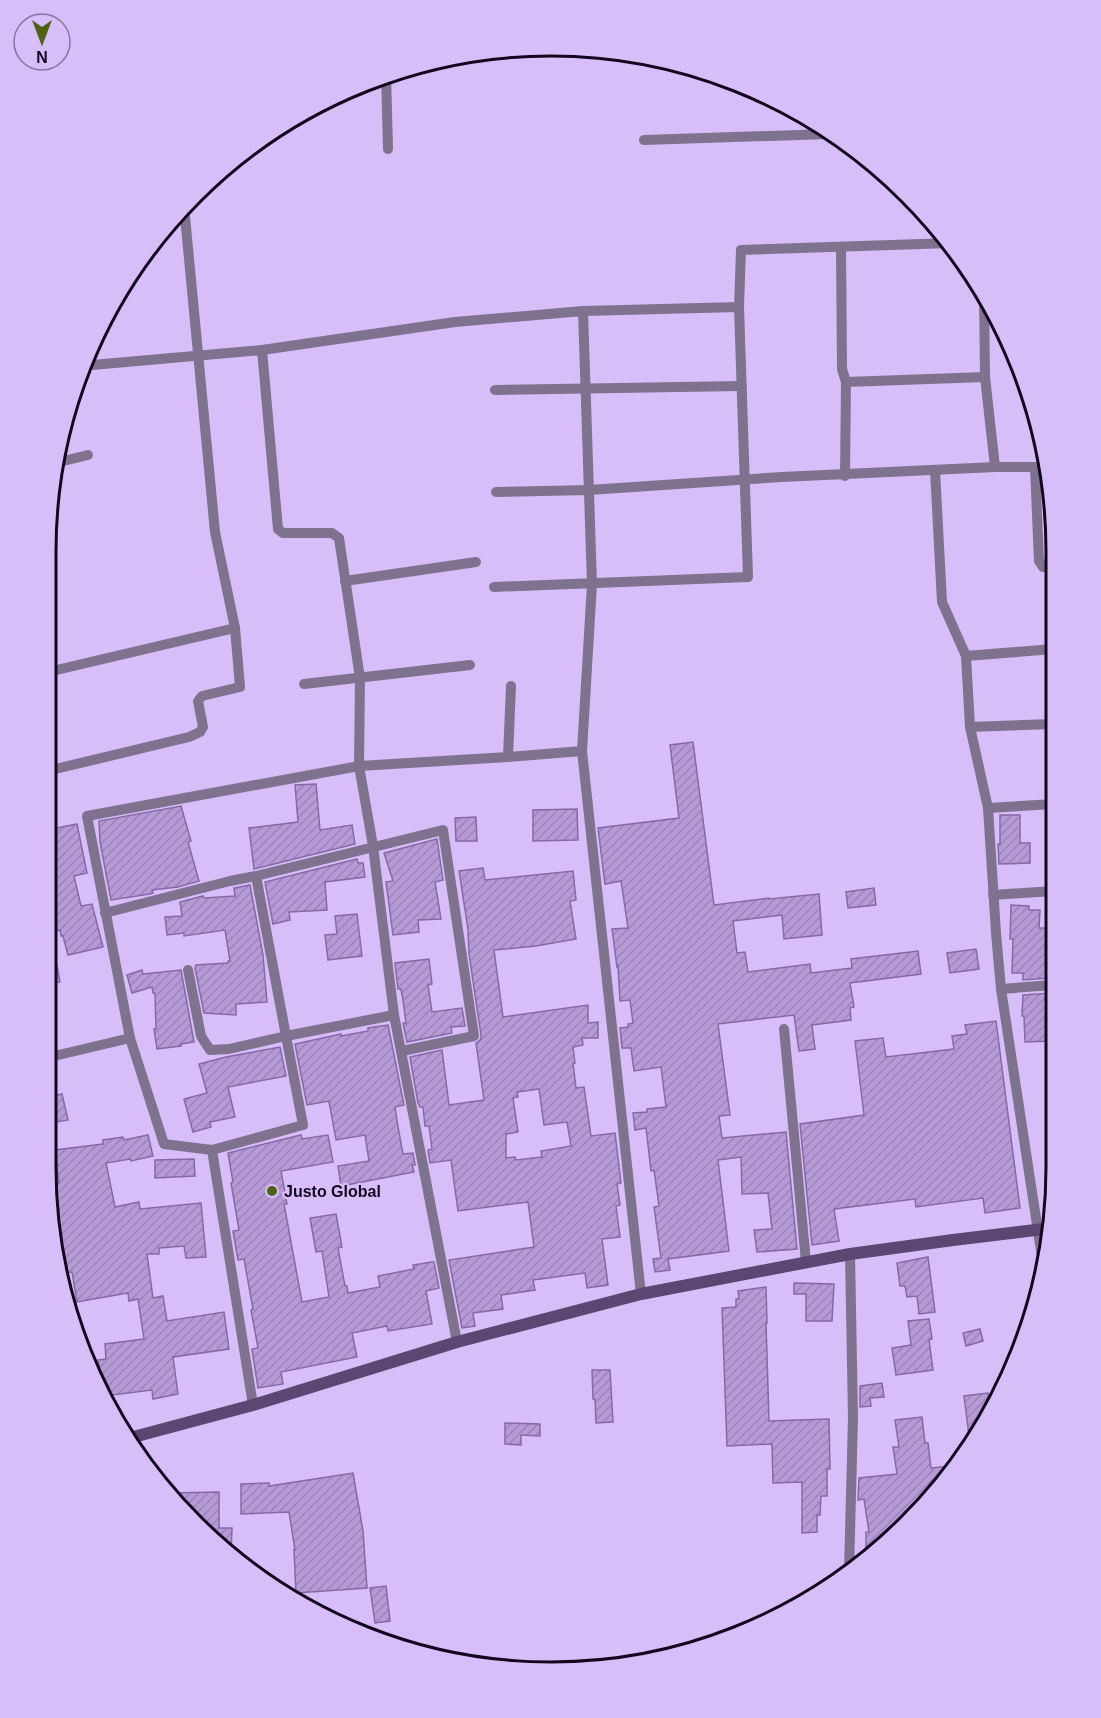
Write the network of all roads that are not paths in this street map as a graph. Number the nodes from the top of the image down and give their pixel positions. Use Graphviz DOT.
graph roads {
  1 [pos="386,84"];
  2 [pos="817,133"];
  3 [pos="644,140"];
  4 [pos="388,149"];
  5 [pos="185,216"];
  6 [pos="939,243"];
  7 [pos="841,247"];
  8 [pos="739,307"];
  9 [pos="583,311"];
  10 [pos="984,313"];
  11 [pos="262,350"];
  12 [pos="198,356"];
  13 [pos="91,365"];
  14 [pos="985,377"];
  15 [pos="846,382"];
  16 [pos="742,386"];
  17 [pos="586,388"];
  18 [pos="495,390"];
  19 [pos="88,455"];
  20 [pos="64,461"];
  21 [pos="995,467"];
  22 [pos="1038,467"];
  23 [pos="935,470"];
  24 [pos="845,476"];
  25 [pos="744,479"];
  26 [pos="1041,484"];
  27 [pos="589,490"];
  28 [pos="496,492"];
  29 [pos="476,561"];
  30 [pos="1046,567"];
  31 [pos="345,581"];
  32 [pos="592,584"];
  33 [pos="494,587"];
  34 [pos="235,628"];
  35 [pos="1046,650"];
  36 [pos="966,656"];
  37 [pos="470,665"];
  38 [pos="56,670"];
  39 [pos="360,678"];
  40 [pos="304,684"];
  41 [pos="511,686"];
  42 [pos="1046,724"];
  43 [pos="970,728"];
  44 [pos="582,751"];
  45 [pos="508,758"];
  46 [pos="359,766"];
  47 [pos="56,769"];
  48 [pos="1046,804"];
  49 [pos="988,808"];
  50 [pos="373,846"];
  51 [pos="256,876"];
  52 [pos="1046,891"];
  53 [pos="993,895"];
  54 [pos="105,913"];
  55 [pos="188,970"];
  56 [pos="1046,986"];
  57 [pos="1001,989"];
  58 [pos="394,1015"];
  59 [pos="784,1029"];
  60 [pos="286,1036"];
  61 [pos="130,1038"];
  62 [pos="402,1051"];
  63 [pos="56,1056"];
  64 [pos="212,1150"];
  65 [pos="1039,1230"];
  66 [pos="1040,1238"];
  67 [pos="850,1254"];
  68 [pos="806,1262"];
  69 [pos="641,1294"];
  70 [pos="457,1342"];
  71 [pos="253,1405"];
  72 [pos="135,1437"];
  73 [pos="849,1562"];
  1 -- 4 [label="street"];
  2 -- 3 [label="street"];
  5 -- 12 [label="street"];
  6 -- 7 [label="street"];
  7 -- 8 [label="street"];
  7 -- 15 [label="street"];
  8 -- 9 [label="street"];
  8 -- 16 [label="street"];
  9 -- 11 [label="street"];
  9 -- 17 [label="street"];
  10 -- 14 [label="street"];
  11 -- 12 [label="street"];
  11 -- 31 [label="street"];
  12 -- 13 [label="street"];
  12 -- 34 [label="street"];
  14 -- 15 [label="street"];
  14 -- 21 [label="street"];
  15 -- 24 [label="street"];
  16 -- 17 [label="street"];
  16 -- 25 [label="street"];
  17 -- 18 [label="street"];
  17 -- 27 [label="street"];
  19 -- 20 [label="street"];
  21 -- 22 [label="street"];
  21 -- 23 [label="street"];
  23 -- 24 [label="street"];
  23 -- 36 [label="street"];
  24 -- 25 [label="street"];
  25 -- 27 [label="street"];
  25 -- 32 [label="street"];
  26 -- 30 [label="street"];
  27 -- 28 [label="street"];
  27 -- 32 [label="street"];
  29 -- 31 [label="street"];
  31 -- 39 [label="street"];
  32 -- 33 [label="street"];
  32 -- 44 [label="street"];
  34 -- 38 [label="street"];
  34 -- 47 [label="street"];
  35 -- 36 [label="street"];
  36 -- 43 [label="street"];
  37 -- 39 [label="street"];
  39 -- 40 [label="street"];
  39 -- 46 [label="street"];
  41 -- 45 [label="street"];
  42 -- 43 [label="street"];
  43 -- 49 [label="street"];
  44 -- 45 [label="street"];
  44 -- 69 [label="street"];
  45 -- 46 [label="street"];
  46 -- 50 [label="street"];
  46 -- 54 [label="street"];
  48 -- 49 [label="street"];
  49 -- 53 [label="street"];
  50 -- 51 [label="street"];
  50 -- 58 [label="street"];
  50 -- 62 [label="street"];
  51 -- 54 [label="street"];
  51 -- 60 [label="street"];
  52 -- 53 [label="street"];
  53 -- 57 [label="street"];
  54 -- 61 [label="street"];
  55 -- 60 [label="street"];
  56 -- 57 [label="street"];
  57 -- 65 [label="street"];
  58 -- 60 [label="street"];
  58 -- 62 [label="street"];
  59 -- 68 [label="street"];
  60 -- 64 [label="street"];
  61 -- 63 [label="street"];
  61 -- 64 [label="street"];
  62 -- 70 [label="street"];
  64 -- 71 [label="street"];
  65 -- 66 [label="street"];
  65 -- 67 [label="street"];
  67 -- 68 [label="street"];
  67 -- 73 [label="street"];
  68 -- 69 [label="street"];
  69 -- 70 [label="street"];
  70 -- 71 [label="street"];
  71 -- 72 [label="street"];
}
